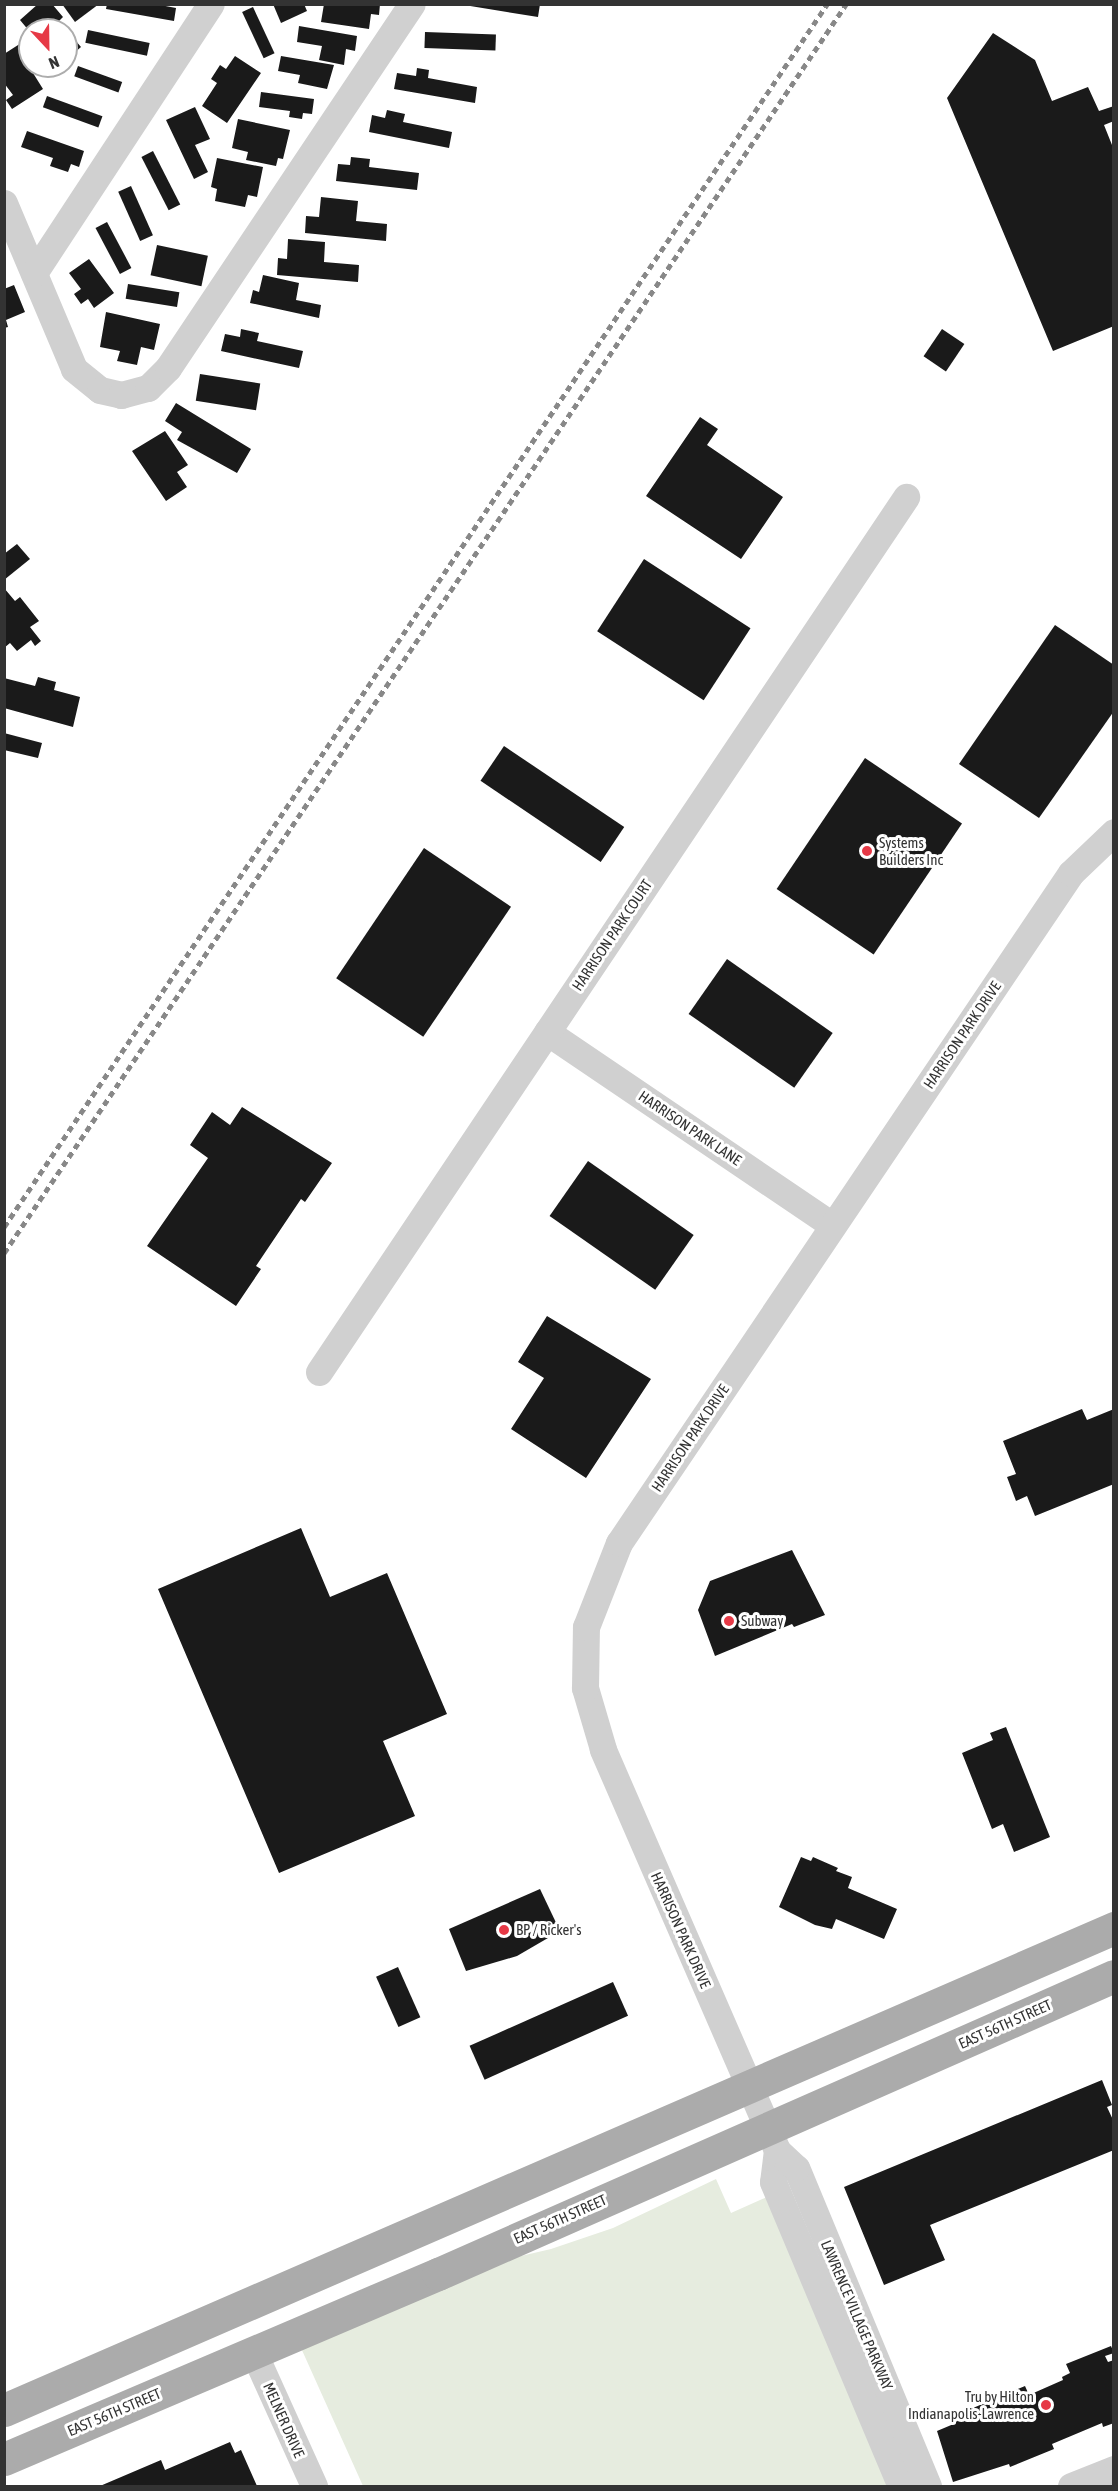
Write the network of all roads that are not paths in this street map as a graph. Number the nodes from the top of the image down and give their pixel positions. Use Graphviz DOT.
graph roads {
  1 [pos="211,4"];
  2 [pos="412,4"];
  3 [pos="4,203"];
  4 [pos="33,273"];
  5 [pos="906,497"];
  6 [pos="1113,832"];
  7 [pos="547,1032"];
  8 [pos="832,1225"];
  9 [pos="319,1372"];
  10 [pos="1113,1928"];
  11 [pos="1113,1976"];
  12 [pos="764,2120"];
  13 [pos="481,2206"];
  14 [pos="254,2353"];
  15 [pos="4,2410"];
  16 [pos="4,2459"];
  17 [pos="1113,2469"];
  18 [pos="314,2487"];
  19 [pos="901,2487"];
  20 [pos="928,2487"];
  21 [pos="1071,2487"];
  1 -- 4 [label="street"];
  2 -- 4 [label="street"];
  3 -- 4 [label="street"];
  5 -- 7 [label="street, HARRISON PARK COURT"];
  6 -- 8 [label="street, HARRISON PARK DRIVE"];
  7 -- 8 [label="street, HARRISON PARK LANE"];
  7 -- 9 [label="street, HARRISON PARK COURT"];
  8 -- 12 [label="street, HARRISON PARK DRIVE"];
  10 -- 12 [label="main road, EAST 56TH STREET"];
  11 -- 12 [label="main road, EAST 56TH STREET"];
  12 -- 13 [label="main road, EAST 56TH STREET"];
  12 -- 14 [label="main road, EAST 56TH STREET"];
  12 -- 19 [label="street, LAWRENCE VILLAGE PARKWAY"];
  12 -- 20 [label="street, LAWRENCE VILLAGE PARKWAY"];
  13 -- 14 [label="main road"];
  13 -- 15 [label="main road, EAST 56TH STREET"];
  14 -- 16 [label="main road, EAST 56TH STREET"];
  14 -- 18 [label="street, MELNER DRIVE"];
  17 -- 21 [label="street"];
}
